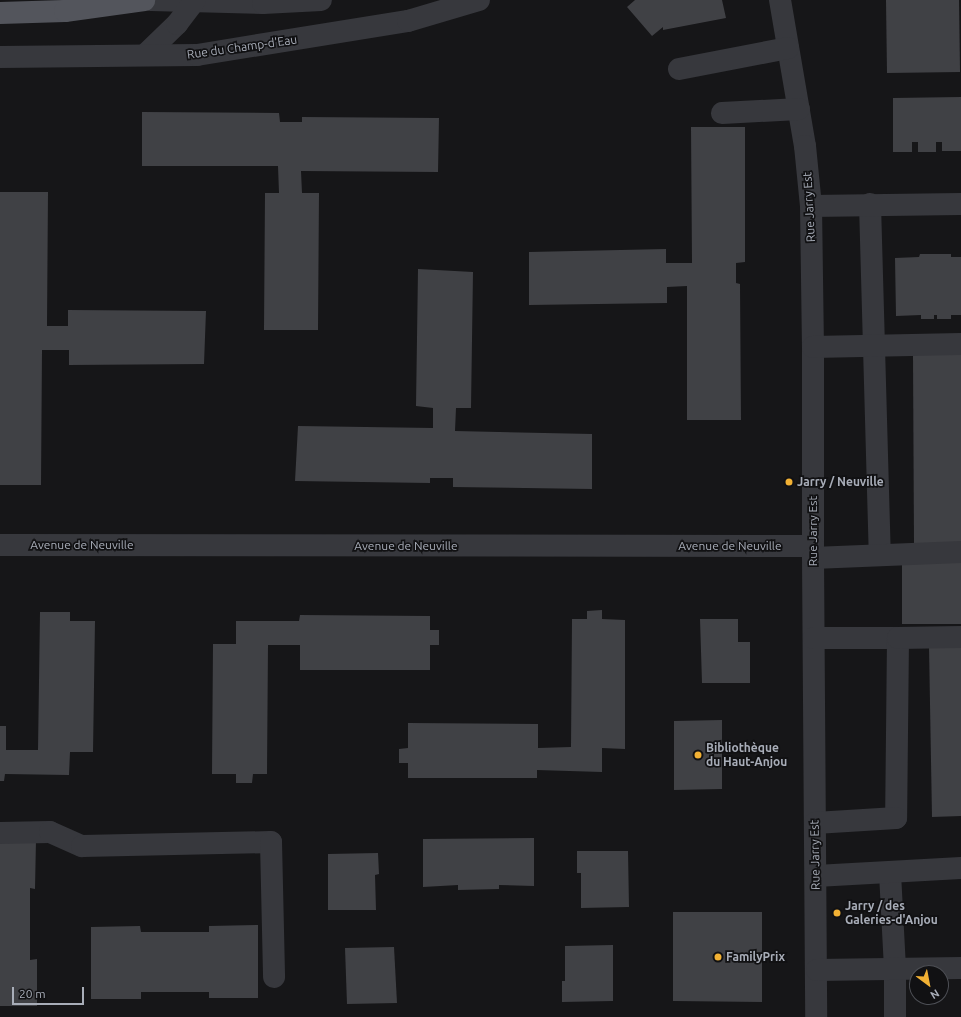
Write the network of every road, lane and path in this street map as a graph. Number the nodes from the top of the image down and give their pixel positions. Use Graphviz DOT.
graph roads {
  1 [pos="144,0"];
  2 [pos="150,0"];
  3 [pos="321,0"];
  4 [pos="479,0"];
  5 [pos="780,0"];
  6 [pos="194,1"];
  7 [pos="0,13"];
  8 [pos="788,48"];
  9 [pos="145,55"];
  10 [pos="0,57"];
  11 [pos="680,69"];
  12 [pos="799,109"];
  13 [pos="722,113"];
  14 [pos="870,204"];
  15 [pos="961,204"];
  16 [pos="811,206"];
  17 [pos="961,344"];
  18 [pos="813,347"];
  19 [pos="874,347"];
  20 [pos="0,546"];
  21 [pos="813,552"];
  22 [pos="961,552"];
  23 [pos="880,555"];
  24 [pos="961,637"];
  25 [pos="814,638"];
  26 [pos="898,638"];
  27 [pos="815,823"];
  28 [pos="0,833"];
  29 [pos="961,868"];
  30 [pos="890,873"];
  31 [pos="816,876"];
  32 [pos="961,968"];
  33 [pos="895,969"];
  34 [pos="817,970"];
  35 [pos="274,977"];
  36 [pos="816,1017"];
  37 [pos="895,1017"];
  1 -- 7 [label="main road"];
  2 -- 6 [label="street"];
  3 -- 6 [label="street"];
  4 -- 9 [label="street, Rue du Champ-d'Eau"];
  5 -- 8 [label="street, Rue Jarry Est"];
  6 -- 9 [label="street"];
  8 -- 11 [label="street"];
  8 -- 12 [label="street, Rue Jarry Est"];
  9 -- 10 [label="street, Rue du Champ-d'Eau"];
  12 -- 13 [label="street"];
  12 -- 16 [label="street, Rue Jarry Est"];
  14 -- 15 [label="street"];
  14 -- 16 [label="street"];
  14 -- 19 [label="street"];
  16 -- 18 [label="street, Rue Jarry Est"];
  17 -- 19 [label="street"];
  18 -- 19 [label="street"];
  18 -- 21 [label="street, Rue Jarry Est"];
  19 -- 23 [label="street"];
  20 -- 21 [label="street, Avenue de Neuville"];
  21 -- 23 [label="street, Avenue de Neuville"];
  21 -- 25 [label="street, Rue Jarry Est"];
  22 -- 23 [label="street, Avenue de Neuville"];
  24 -- 26 [label="street"];
  25 -- 26 [label="street"];
  25 -- 27 [label="street, Rue Jarry Est"];
  26 -- 27 [label="street"];
  27 -- 31 [label="street, Rue Jarry Est"];
  28 -- 35 [label="street"];
  29 -- 30 [label="street"];
  30 -- 31 [label="street"];
  30 -- 33 [label="street"];
  31 -- 34 [label="street, Rue Jarry Est"];
  32 -- 33 [label="street"];
  33 -- 34 [label="street"];
  33 -- 37 [label="street"];
  34 -- 36 [label="street, Rue Jarry Est"];
}
